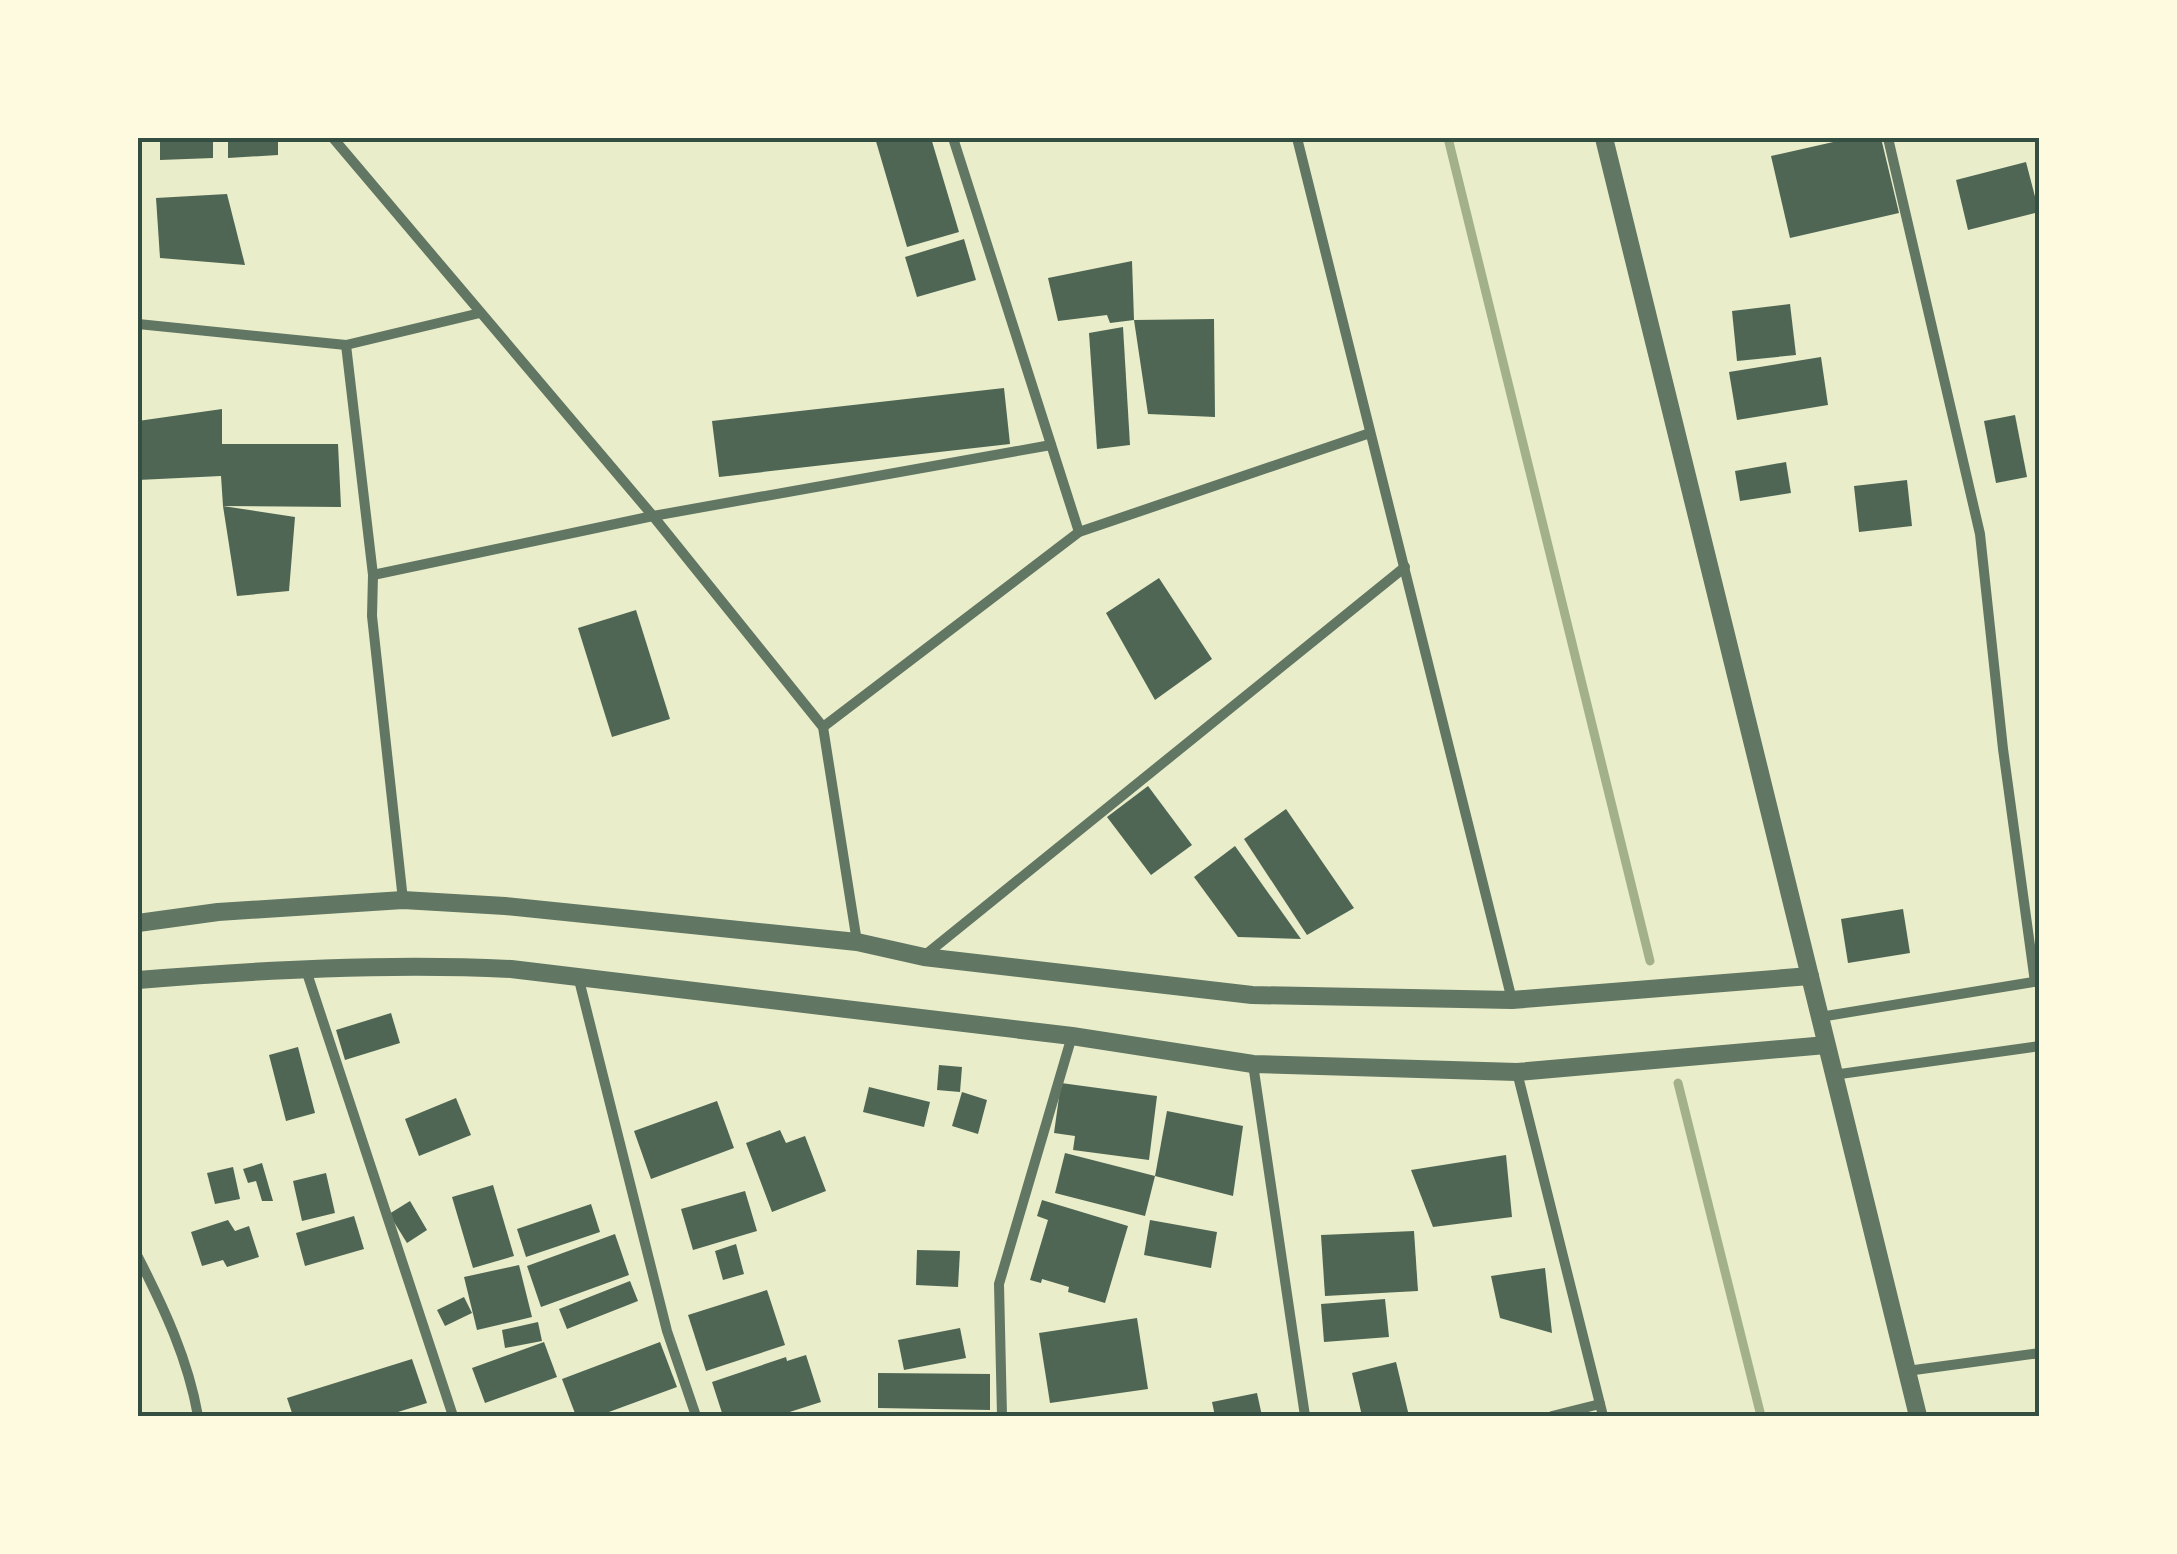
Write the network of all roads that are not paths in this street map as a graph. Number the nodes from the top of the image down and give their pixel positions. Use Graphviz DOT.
graph roads {
  1 [pos="333,138"];
  2 [pos="953,138"];
  3 [pos="1297,138"];
  4 [pos="1604,138"];
  5 [pos="1888,138"];
  6 [pos="480,312"];
  7 [pos="138,324"];
  8 [pos="346,345"];
  9 [pos="1370,433"];
  10 [pos="1051,445"];
  11 [pos="653,516"];
  12 [pos="1078,532"];
  13 [pos="1405,567"];
  14 [pos="373,575"];
  15 [pos="823,728"];
  16 [pos="403,900"];
  17 [pos="138,924"];
  18 [pos="858,942"];
  19 [pos="924,956"];
  20 [pos="306,970"];
  21 [pos="578,976"];
  22 [pos="1810,976"];
  23 [pos="138,980"];
  24 [pos="2037,982"];
  25 [pos="1512,1000"];
  26 [pos="1820,1017"];
  27 [pos="1072,1036"];
  28 [pos="1826,1045"];
  29 [pos="2040,1046"];
  30 [pos="1253,1064"];
  31 [pos="1517,1072"];
  32 [pos="1833,1075"];
  33 [pos="138,1256"];
  34 [pos="2040,1353"];
  35 [pos="1907,1370"];
  36 [pos="1600,1404"];
  37 [pos="198,1416"];
  38 [pos="453,1416"];
  39 [pos="696,1416"];
  40 [pos="1002,1416"];
  41 [pos="1305,1416"];
  42 [pos="1552,1416"];
  43 [pos="1603,1416"];
  44 [pos="1918,1416"];
  1 -- 6 [label="street"];
  2 -- 10 [label="street"];
  3 -- 9 [label="street"];
  4 -- 22 [label="street"];
  5 -- 24 [label="street"];
  6 -- 8 [label="street"];
  6 -- 11 [label="street"];
  7 -- 8 [label="street"];
  8 -- 14 [label="street"];
  9 -- 12 [label="street"];
  9 -- 13 [label="street"];
  10 -- 11 [label="street"];
  10 -- 12 [label="street"];
  11 -- 14 [label="street"];
  11 -- 15 [label="street"];
  12 -- 15 [label="street"];
  13 -- 19 [label="street"];
  13 -- 25 [label="street"];
  14 -- 16 [label="street"];
  15 -- 18 [label="street"];
  16 -- 17 [label="street"];
  16 -- 18 [label="street"];
  18 -- 19 [label="street"];
  19 -- 25 [label="street"];
  20 -- 21 [label="street"];
  20 -- 23 [label="street"];
  20 -- 38 [label="street"];
  21 -- 27 [label="street"];
  21 -- 39 [label="street"];
  22 -- 25 [label="street"];
  22 -- 26 [label="street"];
  24 -- 26 [label="street"];
  26 -- 28 [label="street"];
  27 -- 30 [label="street"];
  27 -- 40 [label="street"];
  28 -- 31 [label="street"];
  28 -- 32 [label="street"];
  29 -- 32 [label="street"];
  30 -- 31 [label="street"];
  30 -- 41 [label="street"];
  31 -- 36 [label="street"];
  32 -- 35 [label="street"];
  33 -- 37 [label="street"];
  34 -- 35 [label="street"];
  35 -- 44 [label="street"];
  36 -- 42 [label="street"];
  36 -- 43 [label="street"];
}
